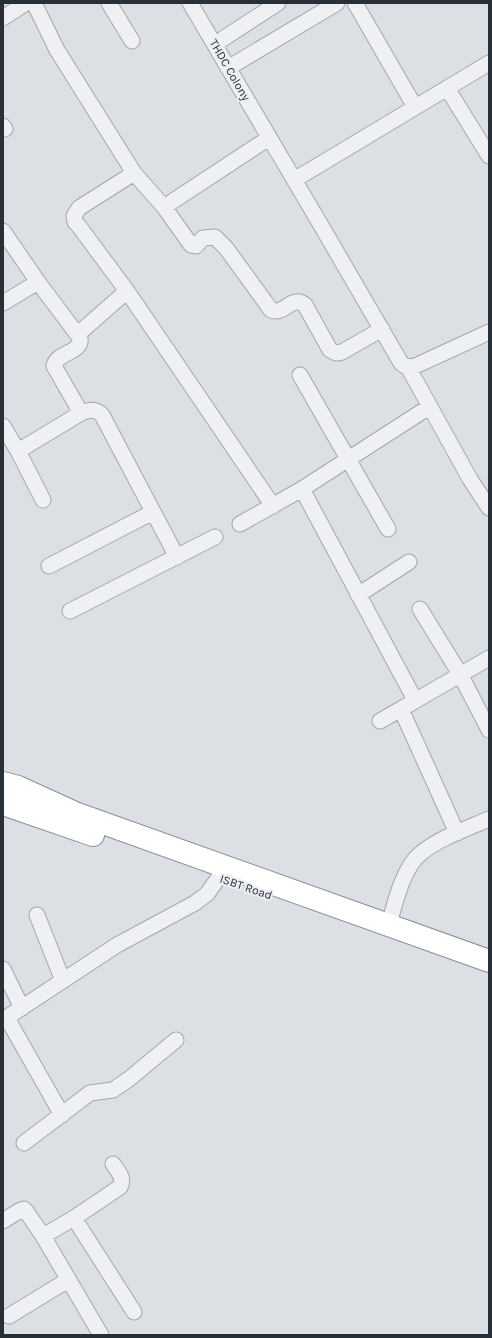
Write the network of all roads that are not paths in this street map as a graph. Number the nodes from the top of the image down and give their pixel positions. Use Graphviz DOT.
graph roads {
  1 [pos="109,3"];
  2 [pos="190,3"];
  3 [pos="278,3"];
  4 [pos="337,3"];
  5 [pos="355,3"];
  6 [pos="24,4"];
  7 [pos="3,18"];
  8 [pos="132,41"];
  9 [pos="215,44"];
  10 [pos="489,63"];
  11 [pos="228,68"];
  12 [pos="447,88"];
  13 [pos="415,107"];
  14 [pos="269,138"];
  15 [pos="489,156"];
  16 [pos="134,173"];
  17 [pos="294,180"];
  18 [pos="164,207"];
  19 [pos="5,238"];
  20 [pos="38,282"];
  21 [pos="127,291"];
  22 [pos="3,302"];
  23 [pos="382,329"];
  24 [pos="489,332"];
  25 [pos="78,334"];
  26 [pos="408,367"];
  27 [pos="300,375"];
  28 [pos="429,408"];
  29 [pos="81,412"];
  30 [pos="3,426"];
  31 [pos="18,451"];
  32 [pos="347,460"];
  33 [pos="302,489"];
  34 [pos="43,500"];
  35 [pos="273,506"];
  36 [pos="489,508"];
  37 [pos="153,512"];
  38 [pos="240,524"];
  39 [pos="388,530"];
  40 [pos="215,537"];
  41 [pos="177,557"];
  42 [pos="410,562"];
  43 [pos="48,566"];
  44 [pos="358,595"];
  45 [pos="420,608"];
  46 [pos="70,611"];
  47 [pos="489,658"];
  48 [pos="460,674"];
  49 [pos="415,700"];
  50 [pos="401,709"];
  51 [pos="380,721"];
  52 [pos="489,730"];
  53 [pos="3,783"];
  54 [pos="3,804"];
  55 [pos="489,819"];
  56 [pos="457,833"];
  57 [pos="222,872"];
  58 [pos="37,914"];
  59 [pos="389,924"];
  60 [pos="449,952"];
  61 [pos="489,961"];
  62 [pos="3,969"];
  63 [pos="489,971"];
  64 [pos="63,981"];
  65 [pos="22,1008"];
  66 [pos="5,1019"];
  67 [pos="176,1040"];
  68 [pos="62,1115"];
  69 [pos="24,1143"];
  70 [pos="113,1164"];
  71 [pos="74,1218"];
  72 [pos="3,1221"];
  73 [pos="43,1236"];
  74 [pos="68,1280"];
  75 [pos="134,1312"];
  76 [pos="9,1316"];
  77 [pos="101,1335"];
  1 -- 8 [label="street"];
  2 -- 9 [label="street, THDC Colony"];
  3 -- 9 [label="street"];
  4 -- 11 [label="street"];
  5 -- 13 [label="street"];
  6 -- 7 [label="street"];
  6 -- 16 [label="street"];
  9 -- 11 [label="street, THDC Colony"];
  10 -- 12 [label="street"];
  11 -- 14 [label="street, THDC Colony"];
  12 -- 13 [label="street"];
  12 -- 15 [label="street"];
  13 -- 17 [label="street"];
  14 -- 17 [label="street, THDC Colony"];
  14 -- 18 [label="street"];
  16 -- 18 [label="street"];
  16 -- 21 [label="street"];
  17 -- 23 [label="street, THDC Colony"];
  18 -- 23 [label="street"];
  19 -- 20 [label="street"];
  20 -- 22 [label="street"];
  20 -- 25 [label="street"];
  21 -- 25 [label="street"];
  21 -- 35 [label="street"];
  23 -- 26 [label="street, THDC Colony"];
  24 -- 26 [label="street"];
  25 -- 29 [label="street"];
  26 -- 28 [label="street, THDC Colony"];
  27 -- 32 [label="street"];
  28 -- 32 [label="street"];
  28 -- 36 [label="street, THDC Colony"];
  29 -- 31 [label="street"];
  29 -- 37 [label="street"];
  30 -- 31 [label="street"];
  31 -- 34 [label="street"];
  32 -- 33 [label="street"];
  32 -- 39 [label="street"];
  33 -- 35 [label="street"];
  33 -- 44 [label="street"];
  35 -- 38 [label="street"];
  37 -- 41 [label="street"];
  37 -- 43 [label="street"];
  40 -- 41 [label="street"];
  41 -- 46 [label="street"];
  42 -- 44 [label="street"];
  44 -- 49 [label="street"];
  45 -- 48 [label="street"];
  47 -- 48 [label="street"];
  48 -- 49 [label="street"];
  48 -- 52 [label="street"];
  49 -- 50 [label="street"];
  50 -- 51 [label="street"];
  50 -- 56 [label="street"];
  53 -- 57 [label="highway"];
  54 -- 57 [label="highway, ISBT Road"];
  55 -- 56 [label="street"];
  56 -- 59 [label="street"];
  57 -- 59 [label="highway"];
  57 -- 60 [label="highway, ISBT Road"];
  57 -- 64 [label="street"];
  58 -- 64 [label="street"];
  59 -- 60 [label="highway"];
  60 -- 61 [label="highway"];
  60 -- 63 [label="highway, ISBT Road"];
  62 -- 65 [label="street"];
  64 -- 65 [label="street"];
  65 -- 66 [label="street"];
  66 -- 68 [label="street"];
  67 -- 68 [label="street"];
  68 -- 69 [label="street"];
  70 -- 71 [label="street"];
  71 -- 73 [label="street"];
  71 -- 75 [label="street"];
  72 -- 73 [label="street"];
  73 -- 74 [label="street"];
  74 -- 76 [label="street"];
  74 -- 77 [label="street"];
}
